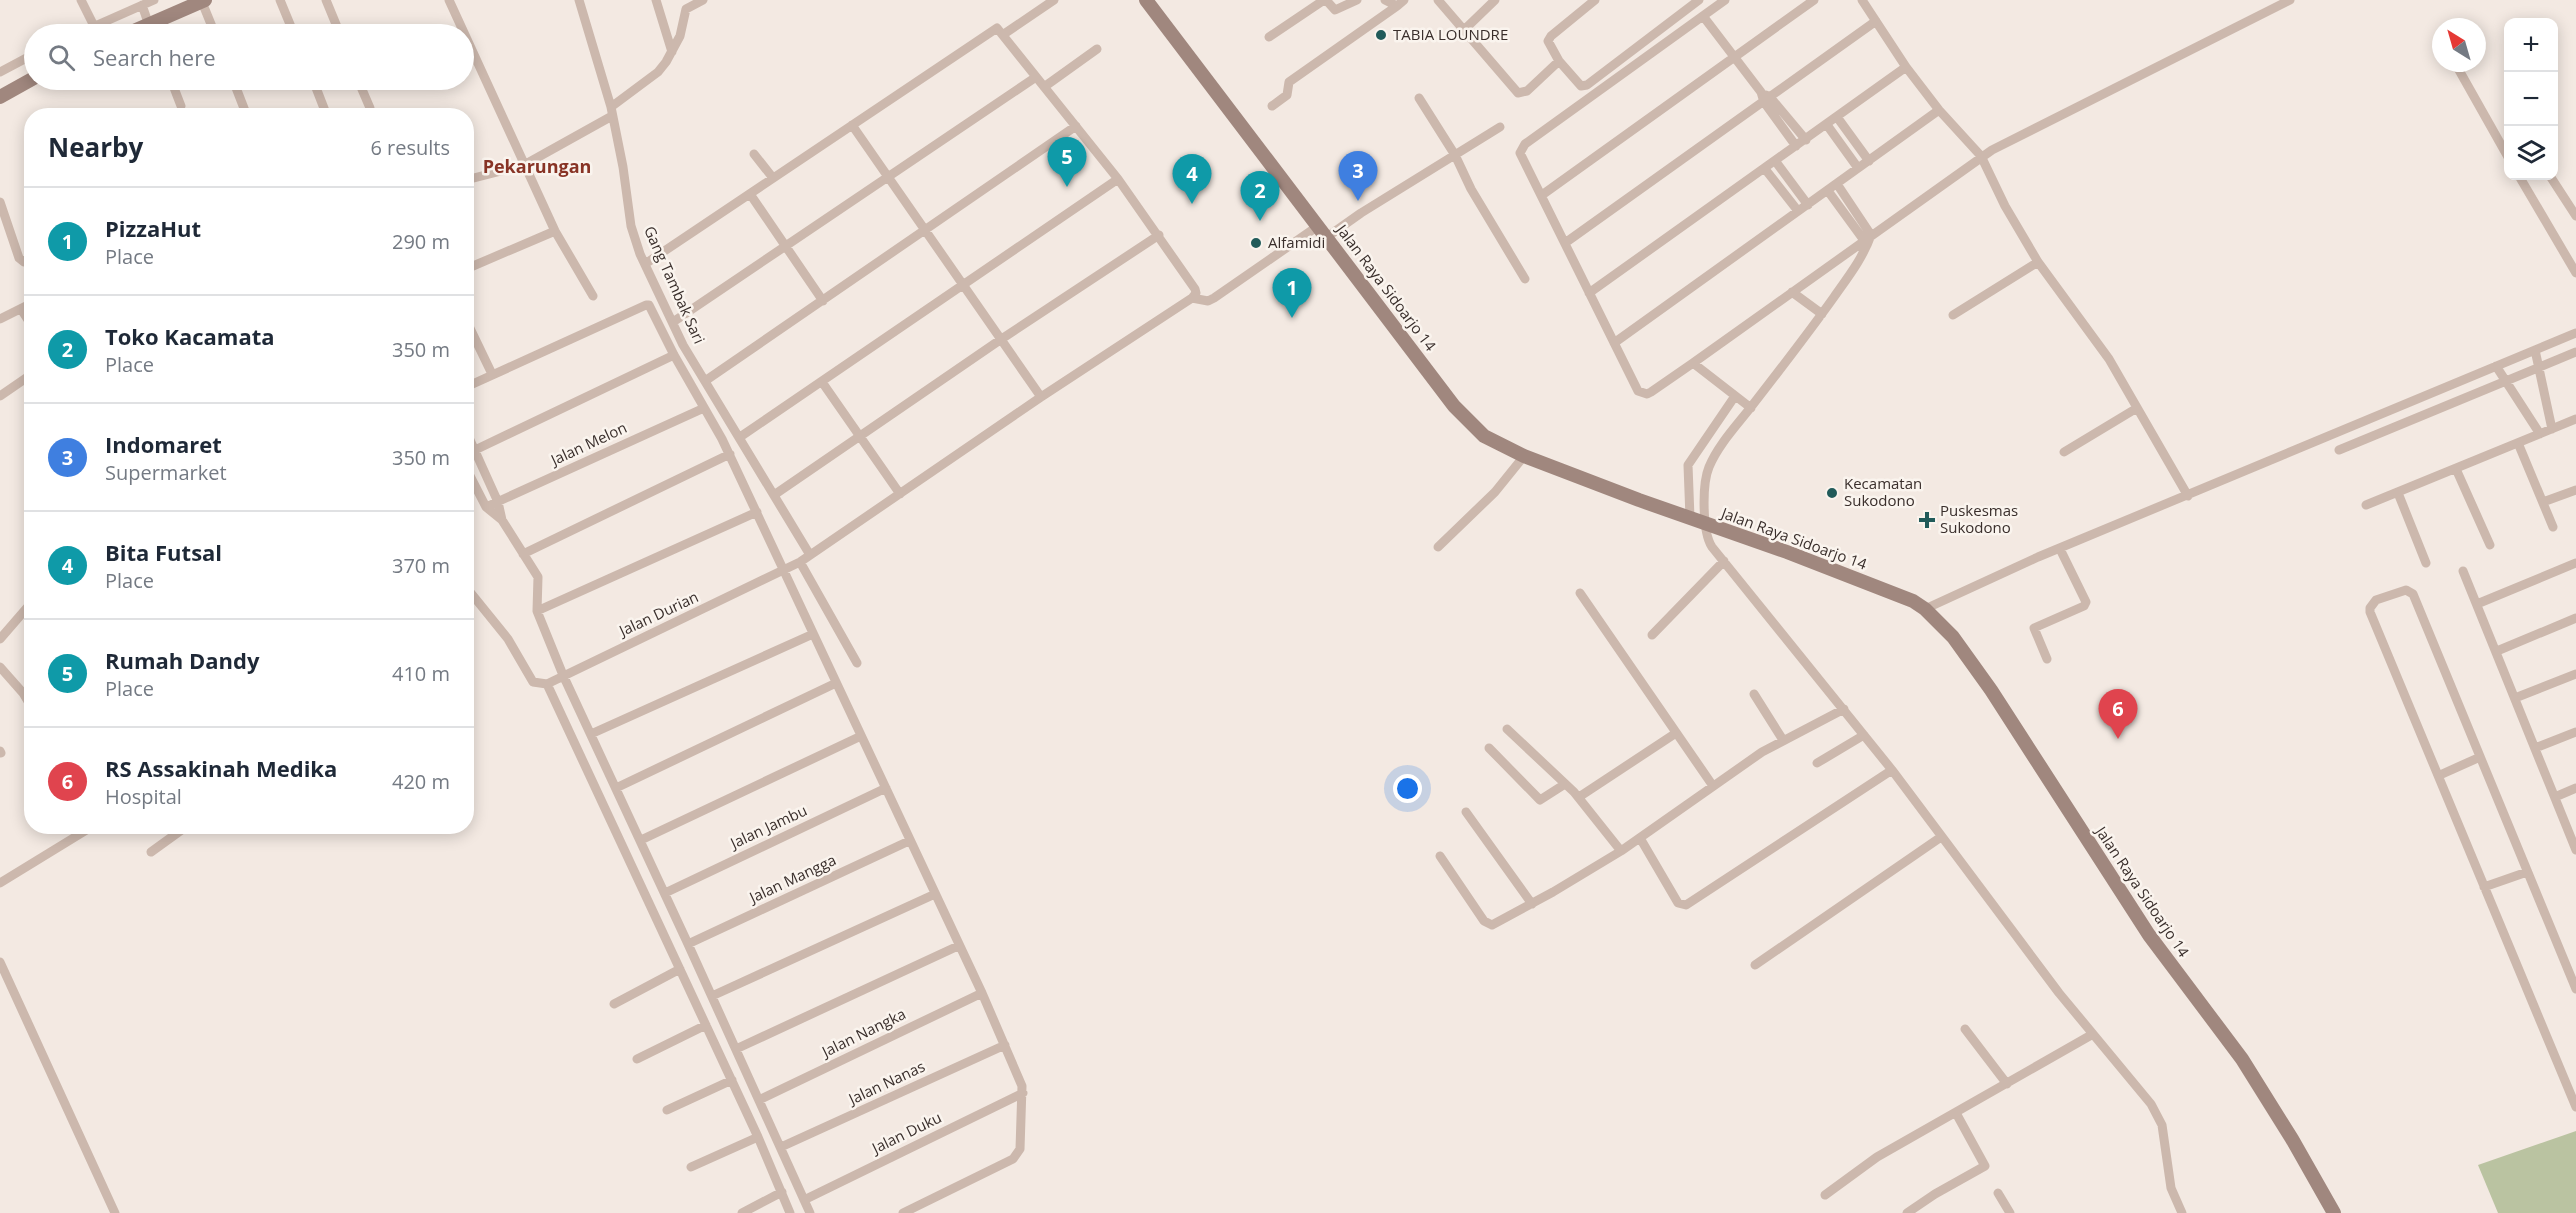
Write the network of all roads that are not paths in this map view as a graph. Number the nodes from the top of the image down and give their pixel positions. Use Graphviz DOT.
graph roads {
  1 [pos="81,0"];
  2 [pos="154,0"];
  3 [pos="280,0"];
  4 [pos="326,0"];
  5 [pos="449,0"];
  6 [pos="579,0"];
  7 [pos="656,0"];
  8 [pos="703,0"];
  9 [pos="1054,0"];
  10 [pos="1146,0"];
  11 [pos="1325,0"];
  12 [pos="1357,0"];
  13 [pos="1385,0"];
  14 [pos="1438,0"];
  15 [pos="1495,0"];
  16 [pos="1595,0"];
  17 [pos="1699,0"];
  18 [pos="1725,0"];
  19 [pos="1814,0"];
  20 [pos="1862,0"];
  21 [pos="2290,0"];
  22 [pos="204,1"];
  23 [pos="1401,3"];
  24 [pos="143,7"];
  25 [pos="1703,16"];
  26 [pos="1876,21"];
  27 [pos="93,24"];
  28 [pos="110,24"];
  29 [pos="149,24"];
  30 [pos="154,24"];
  31 [pos="212,24"];
  32 [pos="290,24"];
  33 [pos="336,24"];
  34 [pos="459,24"];
  35 [pos="1464,30"];
  36 [pos="1004,34"];
  37 [pos="1269,37"];
  38 [pos="1097,49"];
  39 [pos="672,52"];
  40 [pos="1735,57"];
  41 [pos="24,59"];
  42 [pos="474,59"];
  43 [pos="1559,61"];
  44 [pos="1906,67"];
  45 [pos="0,72"];
  46 [pos="2461,72"];
  47 [pos="1036,77"];
  48 [pos="24,83"];
  49 [pos="1044,87"];
  50 [pos="175,90"];
  51 [pos="237,90"];
  52 [pos="317,90"];
  53 [pos="362,90"];
  54 [pos="1,94"];
  55 [pos="1765,97"];
  56 [pos="1419,98"];
  57 [pos="182,106"];
  58 [pos="1272,106"];
  59 [pos="244,108"];
  60 [pos="324,108"];
  61 [pos="370,108"];
  62 [pos="1939,110"];
  63 [pos="612,111"];
  64 [pos="1837,117"];
  65 [pos="852,125"];
  66 [pos="1827,125"];
  67 [pos="1076,126"];
  68 [pos="1500,127"];
  69 [pos="1806,140"];
  70 [pos="1796,146"];
  71 [pos="2504,150"];
  72 [pos="754,154"];
  73 [pos="1455,155"];
  74 [pos="1982,156"];
  75 [pos="1869,161"];
  76 [pos="1776,162"];
  77 [pos="524,165"];
  78 [pos="1858,168"];
  79 [pos="1765,169"];
  80 [pos="474,178"];
  81 [pos="773,178"];
  82 [pos="890,178"];
  83 [pos="1118,179"];
  84 [pos="2521,180"];
  85 [pos="2553,180"];
  86 [pos="1837,184"];
  87 [pos="1828,191"];
  88 [pos="750,194"];
  89 [pos="1542,195"];
  90 [pos="0,202"];
  91 [pos="1808,205"];
  92 [pos="1798,211"];
  93 [pos="2576,216"];
  94 [pos="924,230"];
  95 [pos="555,231"];
  96 [pos="1322,232"];
  97 [pos="1159,235"];
  98 [pos="1867,240"];
  99 [pos="1565,243"];
  100 [pos="786,246"];
  101 [pos="24,262"];
  102 [pos="2038,262"];
  103 [pos="645,264"];
  104 [pos="474,266"];
  105 [pos="2576,273"];
  106 [pos="1525,279"];
  107 [pos="962,285"];
  108 [pos="1792,292"];
  109 [pos="1589,293"];
  110 [pos="593,296"];
  111 [pos="1192,298"];
  112 [pos="823,301"];
  113 [pos="24,307"];
  114 [pos="21,309"];
  115 [pos="24,314"];
  116 [pos="1822,314"];
  117 [pos="1953,315"];
  118 [pos="0,319"];
  119 [pos="673,322"];
  120 [pos="2576,333"];
  121 [pos="474,337"];
  122 [pos="1000,340"];
  123 [pos="1614,343"];
  124 [pos="2535,350"];
  125 [pos="2576,352"];
  126 [pos="674,355"];
  127 [pos="1693,363"];
  128 [pos="2496,366"];
  129 [pos="2539,368"];
  130 [pos="492,374"];
  131 [pos="24,380"];
  132 [pos="705,381"];
  133 [pos="2506,381"];
  134 [pos="822,382"];
  135 [pos="474,383"];
  136 [pos="0,396"];
  137 [pos="1735,396"];
  138 [pos="1041,397"];
  139 [pos="704,408"];
  140 [pos="1751,408"];
  141 [pos="2137,408"];
  142 [pos="1721,414"];
  143 [pos="2576,419"];
  144 [pos="1735,426"];
  145 [pos="2552,429"];
  146 [pos="2540,434"];
  147 [pos="740,437"];
  148 [pos="859,438"];
  149 [pos="2518,443"];
  150 [pos="475,450"];
  151 [pos="2339,450"];
  152 [pos="2064,452"];
  153 [pos="730,454"];
  154 [pos="1524,456"];
  155 [pos="1688,465"];
  156 [pos="1708,468"];
  157 [pos="2456,469"];
  158 [pos="474,484"];
  159 [pos="2576,490"];
  160 [pos="2398,493"];
  161 [pos="900,494"];
  162 [pos="774,495"];
  163 [pos="2188,496"];
  164 [pos="498,502"];
  165 [pos="2543,502"];
  166 [pos="2366,506"];
  167 [pos="486,507"];
  168 [pos="757,512"];
  169 [pos="1690,518"];
  170 [pos="502,520"];
  171 [pos="1705,524"];
  172 [pos="2553,527"];
  173 [pos="2490,544"];
  174 [pos="1438,547"];
  175 [pos="2060,549"];
  176 [pos="523,554"];
  177 [pos="810,555"];
  178 [pos="1724,561"];
  179 [pos="800,562"];
  180 [pos="2426,563"];
  181 [pos="2576,563"];
  182 [pos="2463,571"];
  183 [pos="784,572"];
  184 [pos="1580,593"];
  185 [pos="474,597"];
  186 [pos="476,599"];
  187 [pos="2477,604"];
  188 [pos="1925,609"];
  189 [pos="24,611"];
  190 [pos="537,611"];
  191 [pos="2576,618"];
  192 [pos="813,634"];
  193 [pos="1652,635"];
  194 [pos="0,639"];
  195 [pos="2497,651"];
  196 [pos="2047,659"];
  197 [pos="857,663"];
  198 [pos="0,667"];
  199 [pos="2576,674"];
  200 [pos="563,675"];
  201 [pos="836,683"];
  202 [pos="547,684"];
  203 [pos="1754,694"];
  204 [pos="24,695"];
  205 [pos="2515,698"];
  206 [pos="1844,709"];
  207 [pos="1507,729"];
  208 [pos="2576,732"];
  209 [pos="1676,733"];
  210 [pos="591,735"];
  211 [pos="1864,735"];
  212 [pos="861,736"];
  213 [pos="1784,740"];
  214 [pos="1490,748"];
  215 [pos="2535,748"];
  216 [pos="2480,757"];
  217 [pos="1817,763"];
  218 [pos="1892,770"];
  219 [pos="2439,775"];
  220 [pos="1565,784"];
  221 [pos="1713,786"];
  222 [pos="616,788"];
  223 [pos="886,788"];
  224 [pos="2576,788"];
  225 [pos="1579,797"];
  226 [pos="2555,797"];
  227 [pos="1466,812"];
  228 [pos="80,834"];
  229 [pos="176,834"];
  230 [pos="1941,837"];
  231 [pos="1640,838"];
  232 [pos="641,840"];
  233 [pos="909,841"];
  234 [pos="2576,850"];
  235 [pos="1621,851"];
  236 [pos="151,852"];
  237 [pos="1440,856"];
  238 [pos="2527,872"];
  239 [pos="0,883"];
  240 [pos="2484,887"];
  241 [pos="665,893"];
  242 [pos="935,894"];
  243 [pos="1532,904"];
  244 [pos="688,944"];
  245 [pos="958,946"];
  246 [pos="0,962"];
  247 [pos="1755,965"];
  248 [pos="680,969"];
  249 [pos="2576,989"];
  250 [pos="982,993"];
  251 [pos="712,996"];
  252 [pos="614,1004"];
  253 [pos="706,1025"];
  254 [pos="1965,1029"];
  255 [pos="2093,1034"];
  256 [pos="1005,1045"];
  257 [pos="736,1049"];
  258 [pos="638,1059"];
  259 [pos="732,1080"];
  260 [pos="2007,1084"];
  261 [pos="1023,1093"];
  262 [pos="759,1100"];
  263 [pos="2576,1107"];
  264 [pos="667,1110"];
  265 [pos="1956,1113"];
  266 [pos="758,1137"];
  267 [pos="782,1147"];
  268 [pos="691,1167"];
  269 [pos="782,1192"];
  270 [pos="1998,1193"];
  271 [pos="1825,1195"];
  272 [pos="804,1200"];
  273 [pos="115,1213"];
  274 [pos="742,1213"];
  275 [pos="790,1213"];
  276 [pos="810,1213"];
  277 [pos="903,1213"];
  278 [pos="1907,1213"];
  279 [pos="2010,1213"];
  280 [pos="2182,1213"];
  281 [pos="2334,1213"];
  1 -- 27 [label="street"];
  2 -- 24 [label="street"];
  3 -- 32 [label="street"];
  4 -- 33 [label="street"];
  5 -- 34 [label="street"];
  6 -- 63 [label="street, Gang Tambak Sari"];
  7 -- 39 [label="street"];
  8 -- 39 [label="street"];
  9 -- 36 [label="street"];
  10 -- 96 [label="main road, Jalan Raya Sidoarjo 14"];
  11 -- 12 [label="street"];
  11 -- 37 [label="street"];
  13 -- 23 [label="street"];
  14 -- 35 [label="street"];
  15 -- 35 [label="street"];
  16 -- 43 [label="street"];
  17 -- 43 [label="street"];
  18 -- 25 [label="street"];
  19 -- 40 [label="street"];
  20 -- 26 [label="street"];
  21 -- 74 [label="street"];
  22 -- 30 [label="main road"];
  22 -- 31 [label="street"];
  23 -- 58 [label="street"];
  24 -- 28 [label="street"];
  24 -- 29 [label="street"];
  25 -- 40 [label="street"];
  25 -- 89 [label="street"];
  26 -- 44 [label="street"];
  26 -- 55 [label="street"];
  35 -- 43 [label="street"];
  36 -- 47 [label="street"];
  36 -- 65 [label="street"];
  38 -- 49 [label="street"];
  39 -- 63 [label="street"];
  40 -- 55 [label="street"];
  40 -- 89 [label="street"];
  41 -- 45 [label="street"];
  42 -- 77 [label="street"];
  44 -- 62 [label="street"];
  44 -- 64 [label="street"];
  46 -- 71 [label="street"];
  47 -- 49 [label="street"];
  47 -- 82 [label="street"];
  48 -- 54 [label="main road"];
  49 -- 67 [label="street"];
  50 -- 57 [label="street"];
  51 -- 59 [label="street"];
  52 -- 60 [label="street"];
  53 -- 61 [label="street"];
  55 -- 69 [label="street"];
  55 -- 70 [label="street"];
  55 -- 99 [label="street"];
  56 -- 73 [label="street"];
  62 -- 74 [label="street"];
  62 -- 75 [label="street"];
  63 -- 77 [label="street"];
  63 -- 103 [label="street, Gang Tambak Sari"];
  64 -- 66 [label="street"];
  64 -- 75 [label="street"];
  65 -- 81 [label="street"];
  65 -- 82 [label="street"];
  66 -- 69 [label="street"];
  66 -- 78 [label="street"];
  67 -- 83 [label="street"];
  67 -- 94 [label="street"];
  68 -- 73 [label="street"];
  69 -- 70 [label="street"];
  70 -- 76 [label="street"];
  72 -- 81 [label="street"];
  73 -- 96 [label="street"];
  73 -- 106 [label="street"];
  74 -- 98 [label="street"];
  74 -- 102 [label="street"];
  75 -- 78 [label="street"];
  76 -- 79 [label="street"];
  76 -- 91 [label="street"];
  77 -- 80 [label="street"];
  77 -- 95 [label="street"];
  78 -- 86 [label="street"];
  79 -- 92 [label="street"];
  79 -- 109 [label="street"];
  81 -- 88 [label="street"];
  82 -- 94 [label="street"];
  82 -- 100 [label="street"];
  83 -- 97 [label="street"];
  83 -- 107 [label="street"];
  84 -- 105 [label="street"];
  85 -- 93 [label="street"];
  86 -- 87 [label="street"];
  86 -- 98 [label="street"];
  87 -- 91 [label="street"];
  87 -- 98 [label="street"];
  88 -- 100 [label="street"];
  88 -- 103 [label="street"];
  89 -- 99 [label="street"];
  90 -- 101 [label="street"];
  91 -- 92 [label="street"];
  92 -- 123 [label="street"];
  94 -- 107 [label="street"];
  94 -- 112 [label="street"];
  95 -- 104 [label="street"];
  95 -- 110 [label="street"];
  96 -- 111 [label="street"];
  96 -- 154 [label="main road, Jalan Raya Sidoarjo 14"];
  97 -- 111 [label="street"];
  97 -- 122 [label="street"];
  98 -- 108 [label="street"];
  98 -- 116 [label="street"];
  99 -- 109 [label="street"];
  100 -- 112 [label="street"];
  100 -- 119 [label="street"];
  102 -- 117 [label="street"];
  102 -- 141 [label="street"];
  103 -- 119 [label="street, Gang Tambak Sari"];
  107 -- 122 [label="street"];
  107 -- 134 [label="street"];
  108 -- 116 [label="street"];
  108 -- 127 [label="street"];
  109 -- 123 [label="street"];
  111 -- 138 [label="street, Jalan Durian"];
  112 -- 132 [label="street"];
  113 -- 114 [label="street"];
  114 -- 115 [label="street"];
  114 -- 118 [label="street"];
  116 -- 140 [label="street"];
  119 -- 132 [label="street, Gang Tambak Sari"];
  120 -- 124 [label="street"];
  121 -- 130 [label="street"];
  122 -- 138 [label="street"];
  122 -- 148 [label="street"];
  123 -- 127 [label="street"];
  124 -- 128 [label="street"];
  124 -- 129 [label="street"];
  125 -- 129 [label="street"];
  126 -- 130 [label="street"];
  126 -- 139 [label="street"];
  126 -- 150 [label="street"];
  127 -- 137 [label="street"];
  128 -- 133 [label="street"];
  128 -- 163 [label="street"];
  129 -- 133 [label="street"];
  129 -- 145 [label="street"];
  130 -- 135 [label="street"];
  131 -- 136 [label="street"];
  132 -- 147 [label="street, Gang Tambak Sari"];
  133 -- 146 [label="street"];
  133 -- 151 [label="street"];
  134 -- 147 [label="street"];
  134 -- 148 [label="street"];
  137 -- 140 [label="street"];
  137 -- 142 [label="street"];
  138 -- 161 [label="street, Jalan Durian"];
  139 -- 153 [label="street"];
  139 -- 164 [label="street, Jalan Melon"];
  140 -- 144 [label="street"];
  141 -- 152 [label="street"];
  141 -- 163 [label="street"];
  142 -- 144 [label="street"];
  142 -- 155 [label="street"];
  143 -- 145 [label="street"];
  144 -- 156 [label="street"];
  145 -- 146 [label="street"];
  146 -- 149 [label="street"];
  147 -- 162 [label="street, Gang Tambak Sari"];
  148 -- 161 [label="street"];
  148 -- 162 [label="street"];
  149 -- 157 [label="street"];
  149 -- 165 [label="street"];
  150 -- 164 [label="street"];
  153 -- 168 [label="street"];
  153 -- 176 [label="street"];
  154 -- 169 [label="main road, Jalan Raya Sidoarjo 14"];
  154 -- 174 [label="street"];
  155 -- 156 [label="street"];
  155 -- 169 [label="street"];
  156 -- 171 [label="street"];
  157 -- 160 [label="street"];
  157 -- 173 [label="street"];
  158 -- 167 [label="street"];
  159 -- 165 [label="street"];
  160 -- 166 [label="street"];
  160 -- 180 [label="street"];
  161 -- 177 [label="street, Jalan Durian"];
  162 -- 177 [label="street, Gang Tambak Sari"];
  163 -- 175 [label="street"];
  164 -- 167 [label="street, Jalan Melon"];
  164 -- 170 [label="street"];
  165 -- 172 [label="street"];
  167 -- 170 [label="street"];
  168 -- 183 [label="street"];
  168 -- 190 [label="street"];
  169 -- 171 [label="main road, Jalan Raya Sidoarjo 14"];
  170 -- 176 [label="street"];
  171 -- 178 [label="street"];
  171 -- 188 [label="main road, Jalan Raya Sidoarjo 14"];
  175 -- 188 [label="street"];
  175 -- 196 [label="street"];
  176 -- 190 [label="street"];
  177 -- 179 [label="street, Jalan Durian"];
  178 -- 193 [label="street"];
  178 -- 206 [label="street"];
  179 -- 183 [label="street, Jalan Durian"];
  179 -- 197 [label="street"];
  181 -- 187 [label="street"];
  182 -- 187 [label="street"];
  183 -- 192 [label="street"];
  183 -- 200 [label="street, Jalan Durian"];
  184 -- 209 [label="street"];
  185 -- 186 [label="street"];
  186 -- 202 [label="street"];
  187 -- 195 [label="street"];
  188 -- 281 [label="main road, Jalan Raya Sidoarjo 14"];
  189 -- 194 [label="street"];
  190 -- 200 [label="street"];
  191 -- 195 [label="street"];
  192 -- 201 [label="street"];
  192 -- 210 [label="street"];
  195 -- 205 [label="street"];
  198 -- 204 [label="street"];
  199 -- 205 [label="street"];
  200 -- 202 [label="street, Jalan Durian"];
  200 -- 210 [label="street"];
  201 -- 212 [label="street"];
  201 -- 222 [label="street"];
  202 -- 248 [label="street"];
  203 -- 213 [label="street"];
  205 -- 215 [label="street"];
  206 -- 211 [label="street"];
  206 -- 213 [label="street"];
  207 -- 220 [label="street"];
  208 -- 215 [label="street"];
  209 -- 221 [label="street"];
  209 -- 225 [label="street"];
  210 -- 222 [label="street"];
  211 -- 217 [label="street"];
  211 -- 218 [label="street"];
  212 -- 223 [label="street"];
  212 -- 232 [label="street"];
  213 -- 221 [label="street"];
  214 -- 220 [label="street"];
  215 -- 226 [label="street"];
  216 -- 219 [label="street"];
  216 -- 219 [label="street"];
  216 -- 238 [label="street"];
  218 -- 230 [label="street"];
  218 -- 231 [label="street"];
  219 -- 240 [label="street"];
  220 -- 225 [label="street"];
  221 -- 231 [label="street"];
  222 -- 232 [label="street"];
  223 -- 233 [label="street"];
  223 -- 241 [label="street, Jalan Jambu"];
  224 -- 226 [label="street"];
  225 -- 235 [label="street"];
  226 -- 234 [label="street"];
  227 -- 243 [label="street"];
  228 -- 239 [label="street"];
  229 -- 236 [label="street"];
  230 -- 247 [label="street"];
  230 -- 255 [label="street"];
  231 -- 235 [label="street"];
  232 -- 241 [label="street"];
  233 -- 242 [label="street"];
  233 -- 244 [label="street, Jalan Mangga"];
  235 -- 243 [label="street"];
  237 -- 243 [label="street"];
  238 -- 240 [label="street"];
  238 -- 249 [label="street"];
  240 -- 263 [label="street"];
  241 -- 244 [label="street"];
  242 -- 245 [label="street"];
  242 -- 251 [label="street"];
  244 -- 251 [label="street"];
  245 -- 250 [label="street"];
  245 -- 257 [label="street"];
  246 -- 273 [label="street"];
  248 -- 252 [label="street"];
  248 -- 253 [label="street"];
  250 -- 256 [label="street"];
  250 -- 262 [label="street, Jalan Nangka"];
  251 -- 257 [label="street"];
  253 -- 258 [label="street"];
  253 -- 259 [label="street"];
  254 -- 260 [label="street"];
  255 -- 260 [label="street"];
  255 -- 280 [label="street"];
  256 -- 261 [label="street"];
  256 -- 267 [label="street, Jalan Nanas"];
  257 -- 262 [label="street"];
  259 -- 264 [label="street"];
  259 -- 266 [label="street"];
  260 -- 265 [label="street"];
  261 -- 272 [label="street, Jalan Duku"];
  261 -- 277 [label="street"];
  262 -- 267 [label="street"];
  265 -- 271 [label="street"];
  265 -- 278 [label="street"];
  266 -- 268 [label="street"];
  266 -- 269 [label="street"];
  267 -- 272 [label="street"];
  269 -- 274 [label="street"];
  269 -- 275 [label="street"];
  270 -- 279 [label="street"];
  272 -- 276 [label="street"];
}
